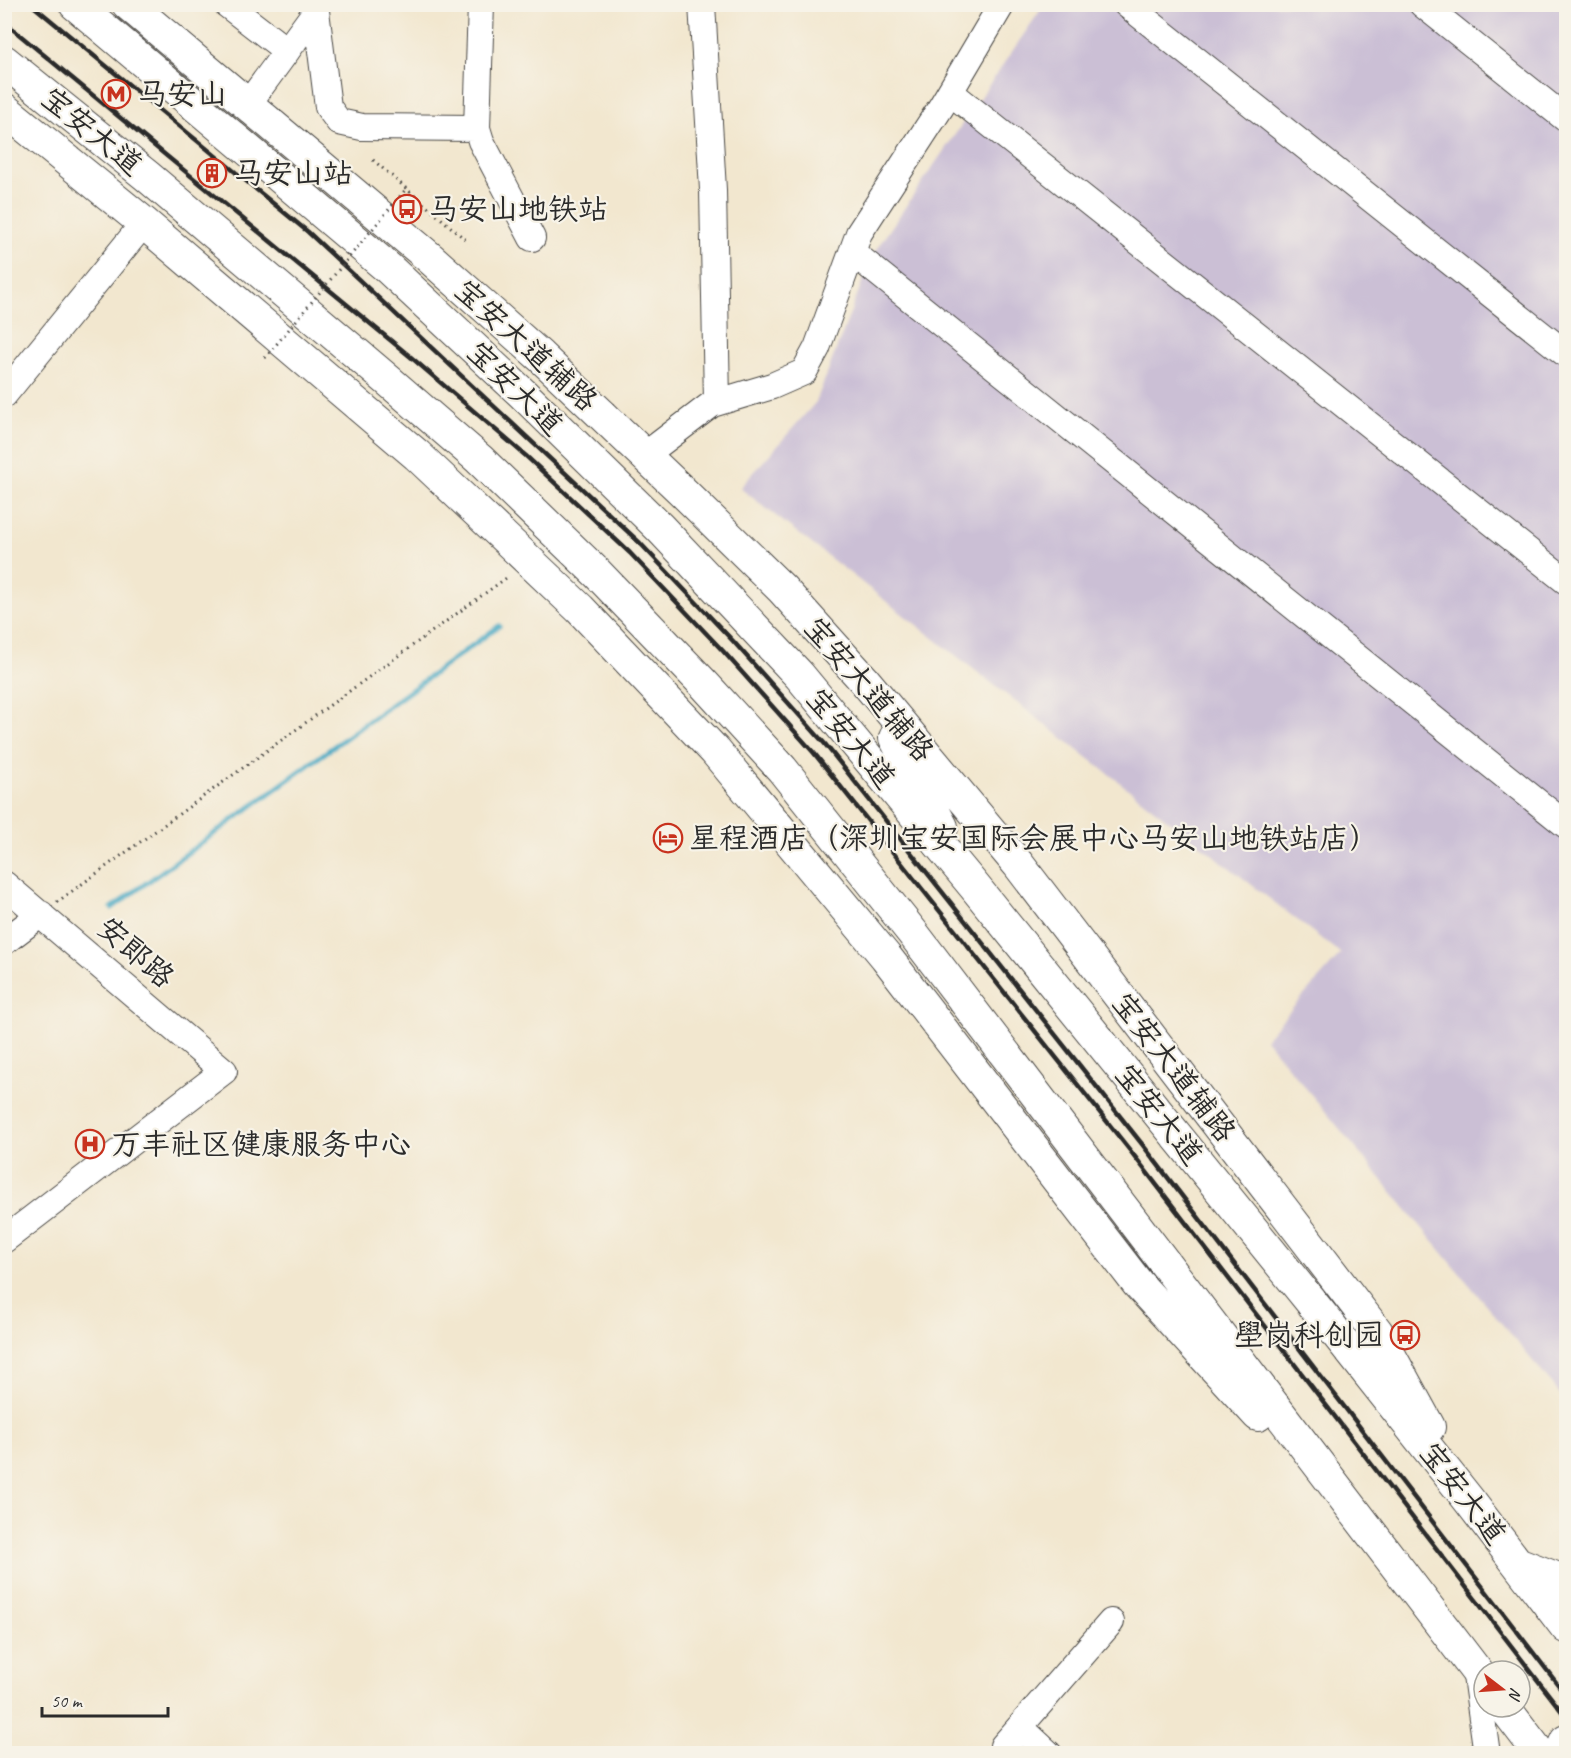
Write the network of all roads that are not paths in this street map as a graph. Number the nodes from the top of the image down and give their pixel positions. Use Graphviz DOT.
graph roads {
  1 [pos="75,4"];
  2 [pos="128,4"];
  3 [pos="226,4"];
  4 [pos="481,4"];
  5 [pos="702,4"];
  6 [pos="1002,4"];
  7 [pos="1126,4"];
  8 [pos="1422,4"];
  9 [pos="315,7"];
  10 [pos="287,51"];
  11 [pos="4,61"];
  12 [pos="950,92"];
  13 [pos="248,104"];
  14 [pos="4,109"];
  15 [pos="1566,119"];
  16 [pos="477,128"];
  17 [pos="144,224"];
  18 [pos="532,238"];
  19 [pos="852,252"];
  20 [pos="1566,354"];
  21 [pos="390,382"];
  22 [pos="4,395"];
  23 [pos="717,402"];
  24 [pos="645,455"];
  25 [pos="513,561"];
  26 [pos="1566,581"];
  27 [pos="864,680"];
  28 [pos="1566,825"];
  29 [pos="4,884"];
  30 [pos="974,886"];
  31 [pos="41,914"];
  32 [pos="4,942"];
  33 [pos="4,1240"];
  34 [pos="1468,1499"];
  35 [pos="1389,1558"];
  36 [pos="1517,1563"];
  37 [pos="1566,1582"];
  38 [pos="1111,1622"];
  39 [pos="1566,1627"];
  40 [pos="1472,1666"];
  41 [pos="1483,1719"];
  42 [pos="1513,1719"];
  43 [pos="1020,1727"];
  44 [pos="1566,1741"];
  45 [pos="1007,1750"];
  46 [pos="1049,1754"];
  47 [pos="1487,1754"];
  48 [pos="1540,1754"];
  49 [pos="1560,1754"];
  1 -- 30 [label="main road, 宝安大道"];
  2 -- 13 [label="main road, 宝安大道辅路"];
  3 -- 10 [label="street"];
  4 -- 16 [label="street"];
  5 -- 23 [label="street"];
  6 -- 12 [label="street"];
  7 -- 20 [label="street"];
  8 -- 15 [label="street"];
  9 -- 10 [label="street"];
  9 -- 16 [label="street"];
  10 -- 13 [label="street"];
  11 -- 21 [label="main road, 宝安大道"];
  12 -- 19 [label="street"];
  12 -- 26 [label="street"];
  13 -- 24 [label="main road, 宝安大道辅路"];
  14 -- 17 [label="main road"];
  16 -- 18 [label="street"];
  17 -- 22 [label="street"];
  17 -- 25 [label="main road"];
  19 -- 23 [label="street"];
  19 -- 28 [label="street"];
  21 -- 25 [label="main road"];
  21 -- 35 [label="main road, 宝安大道"];
  23 -- 24 [label="street"];
  24 -- 27 [label="main road, 宝安大道辅路"];
  25 -- 35 [label="main road"];
  27 -- 30 [label="main road"];
  27 -- 34 [label="main road, 宝安大道辅路"];
  29 -- 31 [label="street, 安郎路"];
  30 -- 34 [label="main road, 宝安大道"];
  31 -- 32 [label="street"];
  31 -- 33 [label="street, 安郎路"];
  34 -- 36 [label="main road, 宝安大道"];
  35 -- 40 [label="main road, 宝安大道"];
  36 -- 37 [label="main road"];
  36 -- 39 [label="main road, 宝安大道"];
  38 -- 43 [label="street"];
  41 -- 47 [label="street"];
  42 -- 48 [label="main road"];
  43 -- 45 [label="street"];
  43 -- 46 [label="street"];
  44 -- 49 [label="main road"];
}
